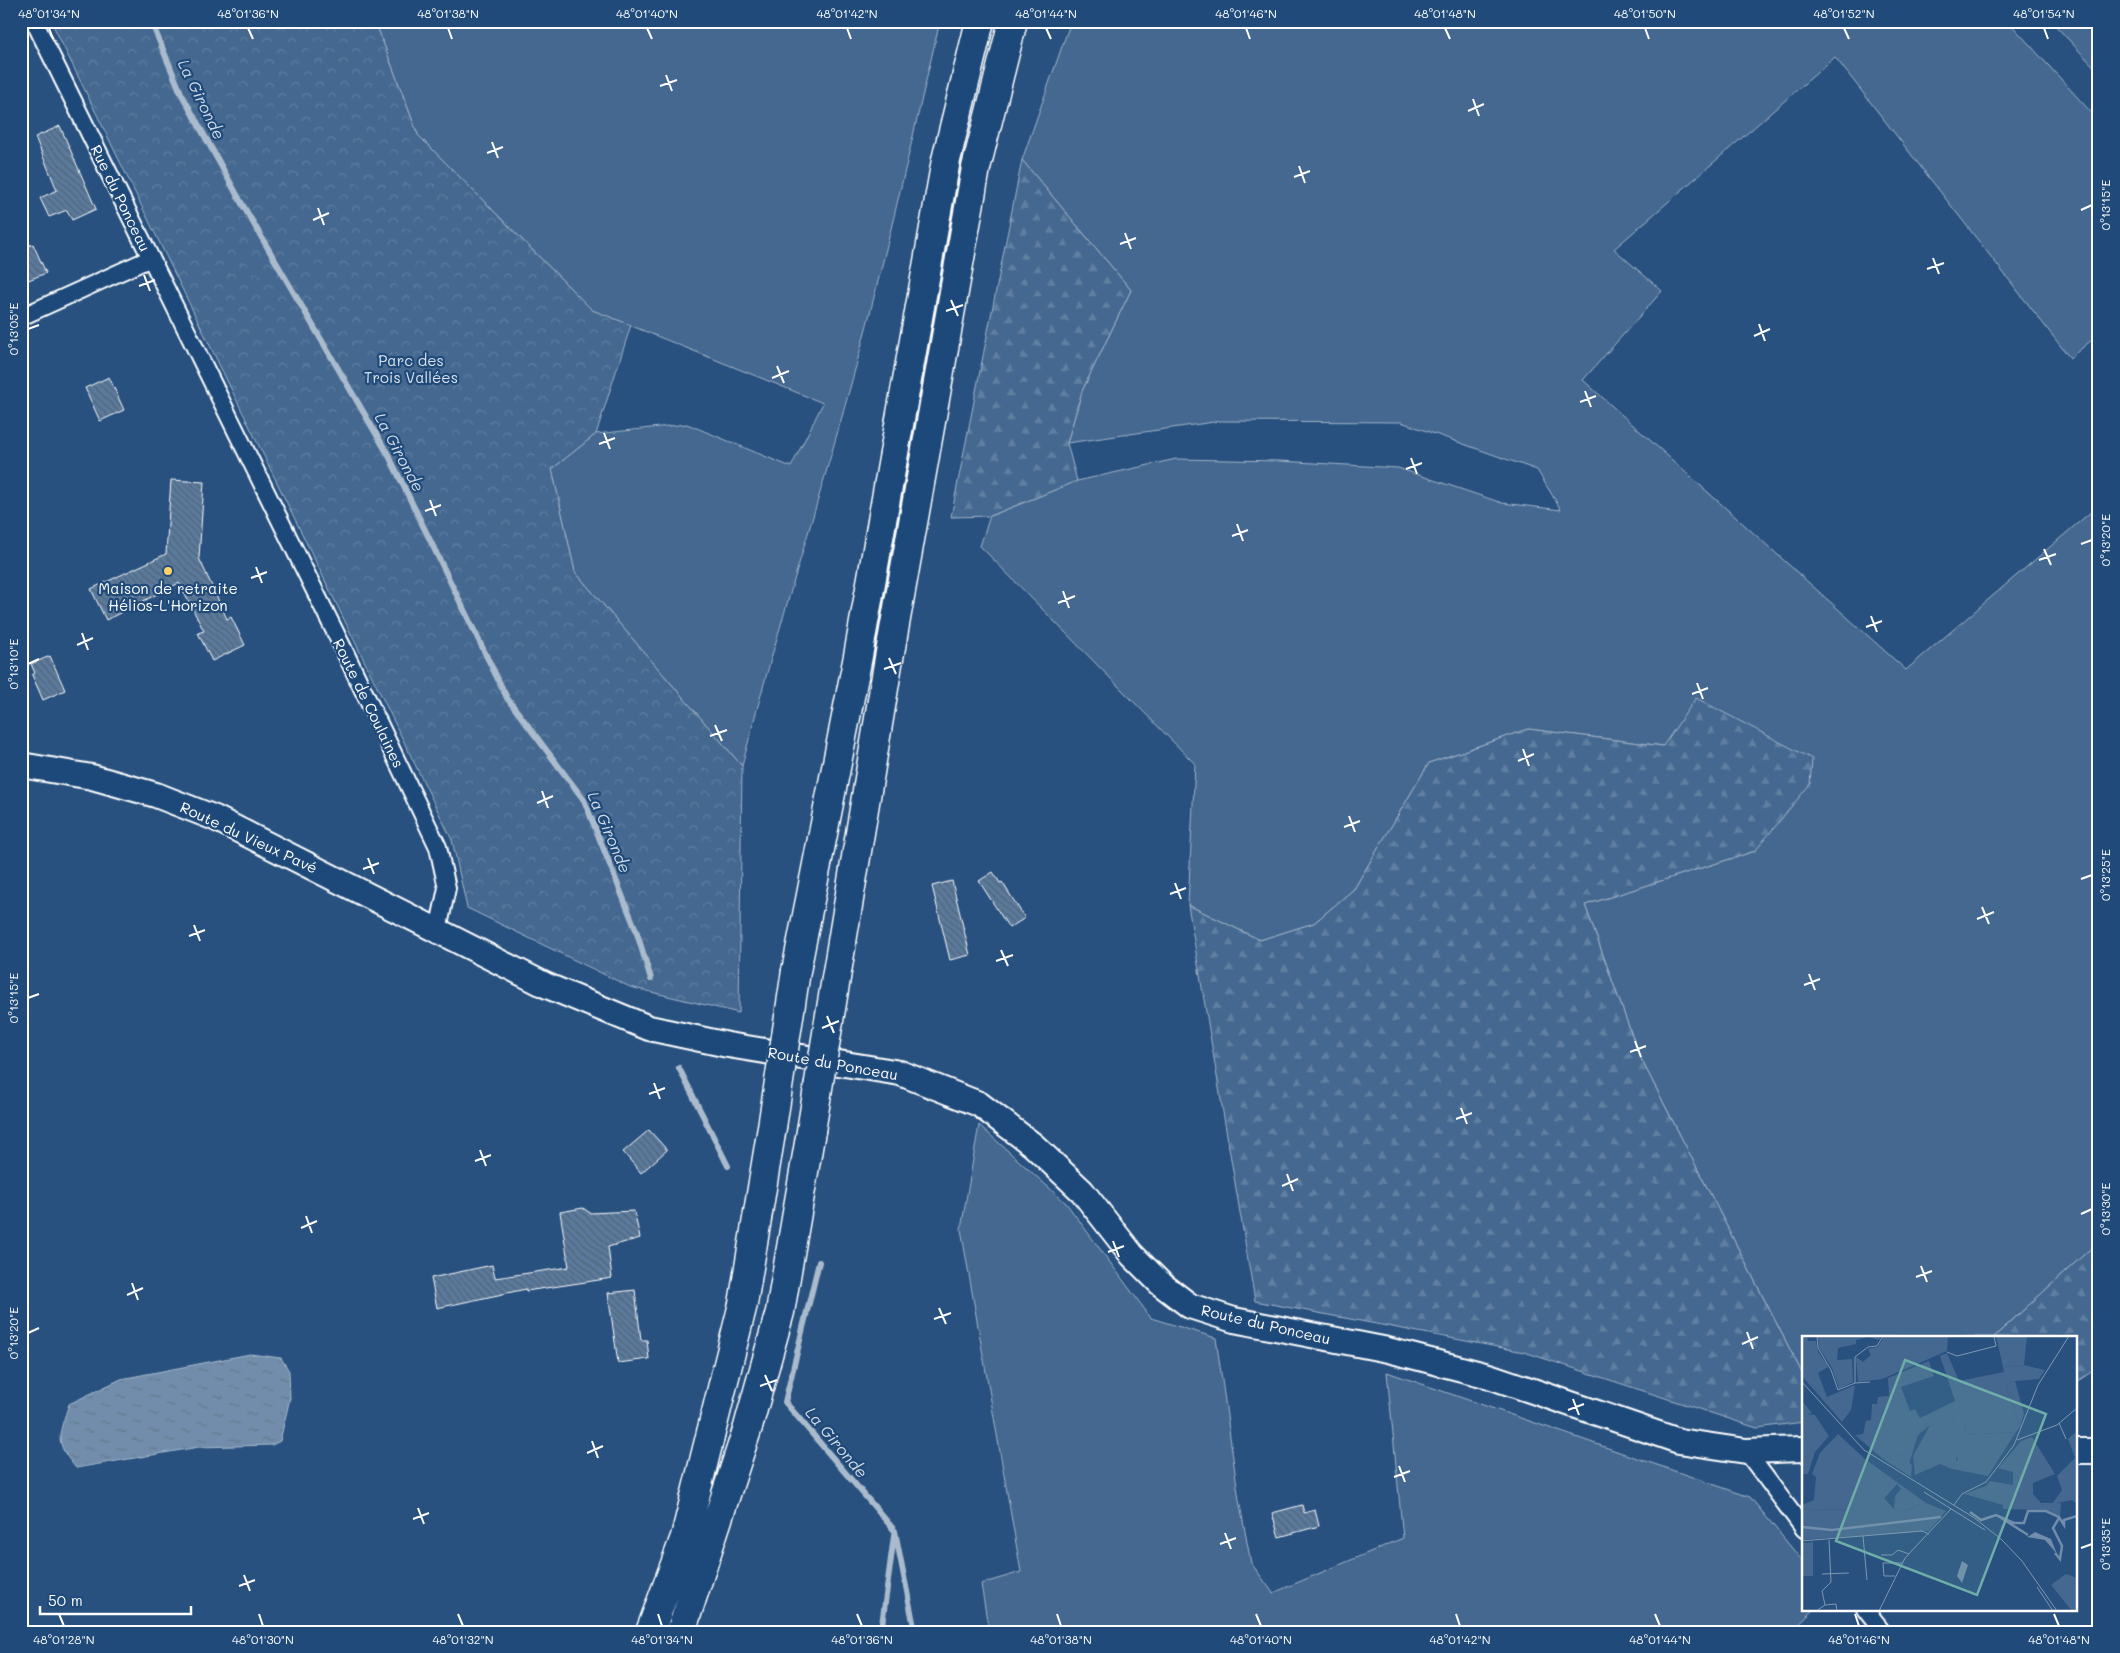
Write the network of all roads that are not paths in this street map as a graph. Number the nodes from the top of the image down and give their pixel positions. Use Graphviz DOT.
graph roads {
  1 [pos="34,21"];
  2 [pos="980,21"];
  3 [pos="1013,21"];
  4 [pos="151,258"];
  5 [pos="21,317"];
  6 [pos="261,483"];
  7 [pos="21,765"];
  8 [pos="438,930"];
  9 [pos="1802,1449"];
  10 [pos="2078,1450"];
  11 [pos="1746,1451"];
  12 [pos="2099,1451"];
  13 [pos="1802,1526"];
  14 [pos="1866,1610"];
  15 [pos="650,1632"];
  16 [pos="680,1632"];
  17 [pos="1883,1632"];
  1 -- 4 [label="street, Rue du Ponceau"];
  2 -- 15 [label="highway, bridge"];
  3 -- 16 [label="highway, bridge"];
  4 -- 5 [label="street"];
  4 -- 6 [label="street, Rue du Ponceau"];
  6 -- 8 [label="street, Route de Coulaines"];
  7 -- 8 [label="street, Route du Vieux Pavé"];
  8 -- 11 [label="street, Route du Ponceau"];
  9 -- 11 [label="street, Route du Ponceau"];
  10 -- 12 [label="street"];
  11 -- 13 [label="street"];
  14 -- 17 [label="street"];
}
